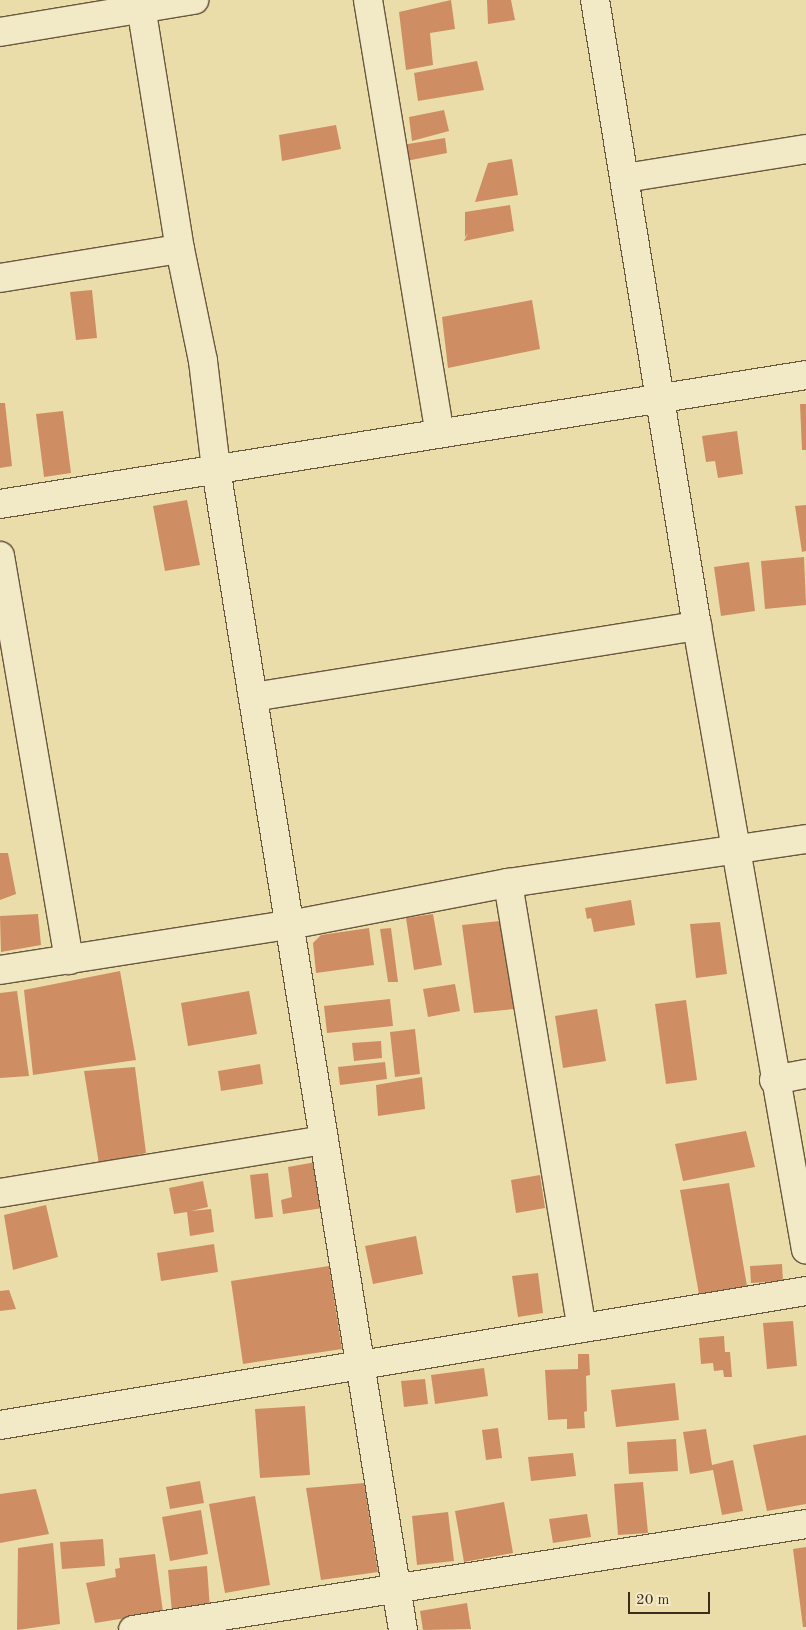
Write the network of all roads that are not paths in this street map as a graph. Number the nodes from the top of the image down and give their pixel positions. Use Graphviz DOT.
graph roads {
  1 [pos="194,0"];
  2 [pos="368,0"];
  3 [pos="595,0"];
  4 [pos="141,4"];
  5 [pos="0,32"];
  6 [pos="806,149"];
  7 [pos="625,178"];
  8 [pos="180,249"];
  9 [pos="0,278"];
  10 [pos="806,375"];
  11 [pos="660,398"];
  12 [pos="440,433"];
  13 [pos="216,469"];
  14 [pos="0,504"];
  15 [pos="0,556"];
  16 [pos="697,626"];
  17 [pos="253,696"];
  18 [pos="806,839"];
  19 [pos="735,848"];
  20 [pos="508,883"];
  21 [pos="289,925"];
  22 [pos="69,960"];
  23 [pos="0,970"];
  24 [pos="806,1074"];
  25 [pos="774,1080"];
  26 [pos="324,1140"];
  27 [pos="0,1193"];
  28 [pos="806,1250"];
  29 [pos="806,1291"];
  30 [pos="582,1328"];
  31 [pos="361,1365"];
  32 [pos="0,1425"];
  33 [pos="806,1524"];
  34 [pos="397,1588"];
  35 [pos="133,1630"];
  36 [pos="404,1630"];
  1 -- 4 [label="street"];
  2 -- 12 [label="street"];
  3 -- 7 [label="street"];
  4 -- 5 [label="street"];
  4 -- 8 [label="street"];
  6 -- 7 [label="street"];
  7 -- 11 [label="street"];
  8 -- 9 [label="street"];
  8 -- 13 [label="street"];
  10 -- 11 [label="street"];
  11 -- 12 [label="street"];
  11 -- 16 [label="street"];
  12 -- 13 [label="street"];
  13 -- 14 [label="street"];
  13 -- 17 [label="street"];
  15 -- 22 [label="street"];
  16 -- 17 [label="street"];
  16 -- 19 [label="street"];
  17 -- 21 [label="street"];
  18 -- 19 [label="street"];
  19 -- 20 [label="street"];
  19 -- 25 [label="street"];
  20 -- 21 [label="street"];
  20 -- 30 [label="street"];
  21 -- 22 [label="street"];
  21 -- 26 [label="street"];
  22 -- 23 [label="street"];
  24 -- 25 [label="street"];
  25 -- 28 [label="street"];
  26 -- 27 [label="street"];
  26 -- 31 [label="street"];
  29 -- 30 [label="street"];
  30 -- 31 [label="street"];
  31 -- 32 [label="street"];
  31 -- 34 [label="street"];
  33 -- 34 [label="street"];
  34 -- 35 [label="street"];
  34 -- 36 [label="street"];
}
